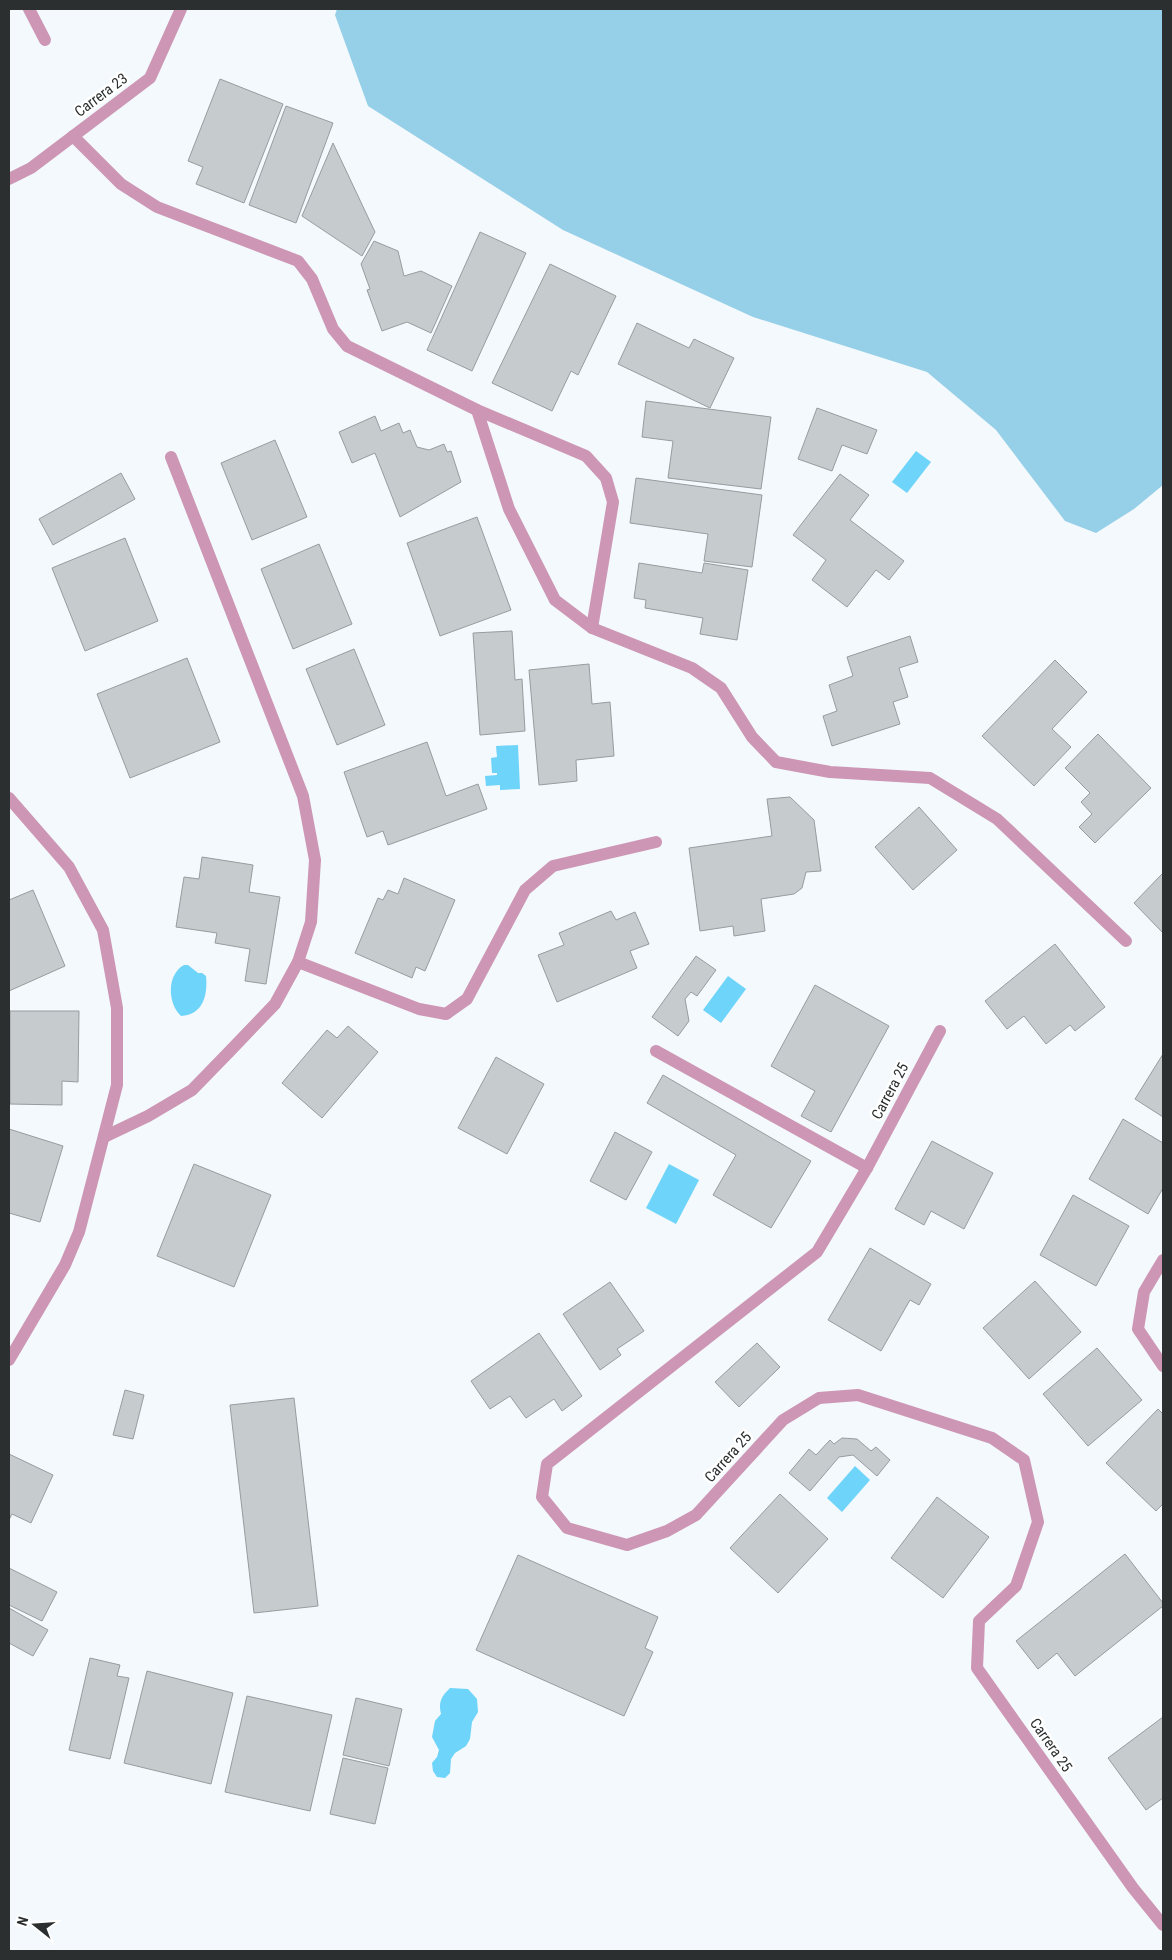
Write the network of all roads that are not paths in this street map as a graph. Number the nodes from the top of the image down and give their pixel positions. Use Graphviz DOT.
graph roads {
  1 [pos="29,9"];
  2 [pos="180,9"];
  3 [pos="46,40"];
  4 [pos="73,136"];
  5 [pos="9,180"];
  6 [pos="477,410"];
  7 [pos="171,457"];
  8 [pos="592,628"];
  9 [pos="9,798"];
  10 [pos="656,842"];
  11 [pos="1126,941"];
  12 [pos="298,962"];
  13 [pos="940,1031"];
  14 [pos="656,1051"];
  15 [pos="104,1137"];
  16 [pos="867,1168"];
  17 [pos="1163,1260"];
  18 [pos="9,1360"];
  19 [pos="1163,1366"];
  20 [pos="1163,1925"];
  1 -- 3 [label="street"];
  2 -- 4 [label="street, Carrera 23"];
  4 -- 5 [label="street, Carrera 23"];
  4 -- 6 [label="street"];
  6 -- 8 [label="street"];
  6 -- 8 [label="street"];
  7 -- 12 [label="street"];
  8 -- 11 [label="street"];
  9 -- 15 [label="street"];
  10 -- 12 [label="street"];
  12 -- 15 [label="street"];
  13 -- 16 [label="street, Carrera 25"];
  14 -- 16 [label="street"];
  15 -- 18 [label="street"];
  16 -- 20 [label="street, Carrera 25"];
  17 -- 19 [label="street"];
}
